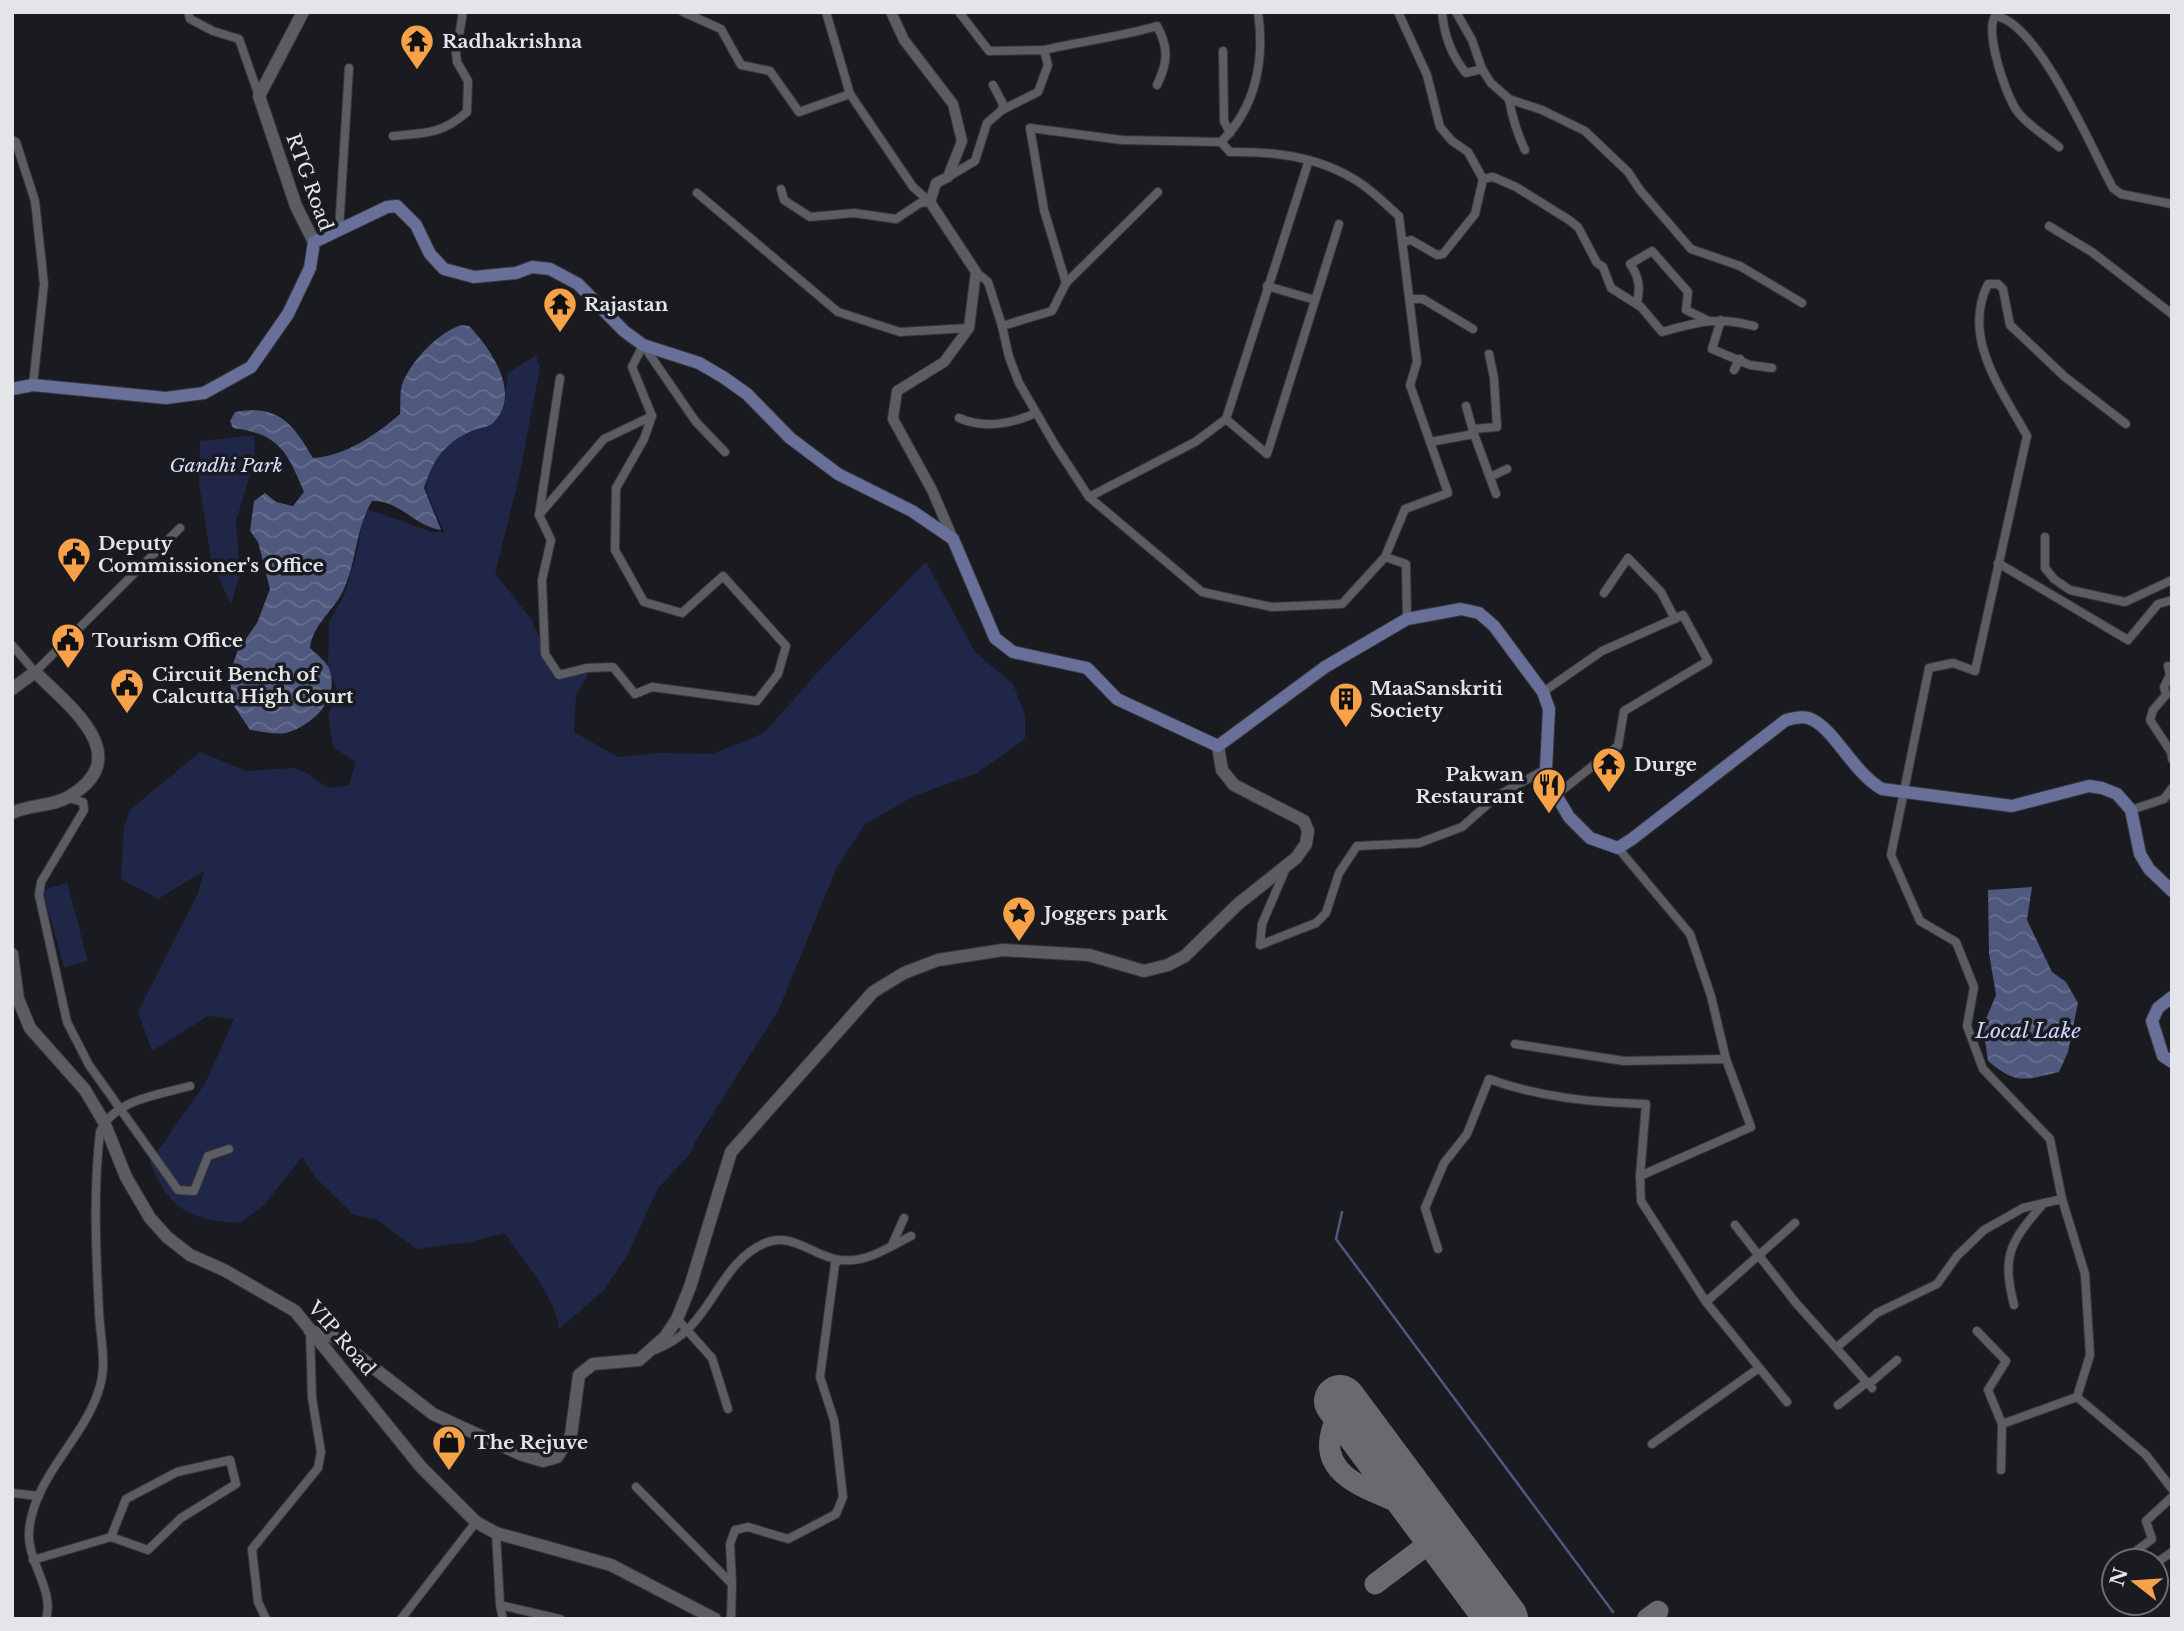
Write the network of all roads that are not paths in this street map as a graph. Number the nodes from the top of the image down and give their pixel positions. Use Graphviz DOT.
graph roads {
  1 [pos="188,12"];
  2 [pos="303,12"];
  3 [pos="463,12"];
  4 [pos="683,12"];
  5 [pos="826,12"];
  6 [pos="891,12"];
  7 [pos="959,12"];
  8 [pos="1258,12"];
  9 [pos="1398,12"];
  10 [pos="1442,12"];
  11 [pos="1457,12"];
  12 [pos="1044,50"];
  13 [pos="1223,51"];
  14 [pos="349,68"];
  15 [pos="1482,69"];
  16 [pos="993,85"];
  17 [pos="1157,85"];
  18 [pos="850,94"];
  19 [pos="259,96"];
  20 [pos="1510,100"];
  21 [pos="1002,110"];
  22 [pos="1230,133"];
  23 [pos="393,136"];
  24 [pos="12,140"];
  25 [pos="1221,142"];
  26 [pos="2059,147"];
  27 [pos="1525,150"];
  28 [pos="1309,160"];
  29 [pos="948,177"];
  30 [pos="1483,179"];
  31 [pos="780,189"];
  32 [pos="1158,192"];
  33 [pos="698,193"];
  34 [pos="930,202"];
  35 [pos="2172,204"];
  36 [pos="1339,224"];
  37 [pos="2049,226"];
  38 [pos="339,230"];
  39 [pos="314,242"];
  40 [pos="1404,242"];
  41 [pos="976,272"];
  42 [pos="1066,283"];
  43 [pos="1267,286"];
  44 [pos="1410,299"];
  45 [pos="1315,300"];
  46 [pos="1802,303"];
  47 [pos="1637,304"];
  48 [pos="2172,314"];
  49 [pos="1707,320"];
  50 [pos="1721,320"];
  51 [pos="1002,326"];
  52 [pos="1754,326"];
  53 [pos="969,328"];
  54 [pos="1473,328"];
  55 [pos="643,345"];
  56 [pos="1489,354"];
  57 [pos="1740,359"];
  58 [pos="1772,368"];
  59 [pos="1734,370"];
  60 [pos="559,378"];
  61 [pos="33,385"];
  62 [pos="12,389"];
  63 [pos="1466,407"];
  64 [pos="1036,413"];
  65 [pos="652,416"];
  66 [pos="959,418"];
  67 [pos="1226,419"];
  68 [pos="2126,424"];
  69 [pos="1474,431"];
  70 [pos="1430,442"];
  71 [pos="725,452"];
  72 [pos="1507,469"];
  73 [pos="1490,477"];
  74 [pos="1496,494"];
  75 [pos="1089,497"];
  76 [pos="539,515"];
  77 [pos="180,528"];
  78 [pos="2045,537"];
  79 [pos="953,539"];
  80 [pos="1385,556"];
  81 [pos="1998,563"];
  82 [pos="2172,580"];
  83 [pos="1604,593"];
  84 [pos="2172,600"];
  85 [pos="1408,619"];
  86 [pos="1675,619"];
  87 [pos="12,645"];
  88 [pos="2168,666"];
  89 [pos="35,672"];
  90 [pos="12,689"];
  91 [pos="1543,692"];
  92 [pos="2169,693"];
  93 [pos="1218,746"];
  94 [pos="2172,759"];
  95 [pos="1546,769"];
  96 [pos="2172,788"];
  97 [pos="1903,793"];
  98 [pos="1556,794"];
  99 [pos="68,798"];
  100 [pos="2131,810"];
  101 [pos="12,813"];
  102 [pos="1618,848"];
  103 [pos="1286,868"];
  104 [pos="2172,891"];
  105 [pos="12,954"];
  106 [pos="2172,997"];
  107 [pos="1516,1044"];
  108 [pos="1726,1059"];
  109 [pos="2172,1062"];
  110 [pos="190,1086"];
  111 [pos="120,1107"];
  112 [pos="104,1122"];
  113 [pos="229,1149"];
  114 [pos="1640,1176"];
  115 [pos="2062,1199"];
  116 [pos="2044,1203"];
  117 [pos="904,1218"];
  118 [pos="1795,1223"];
  119 [pos="1735,1225"];
  120 [pos="911,1236"];
  121 [pos="892,1245"];
  122 [pos="1438,1249"];
  123 [pos="1760,1255"];
  124 [pos="839,1260"];
  125 [pos="1706,1302"];
  126 [pos="2014,1305"];
  127 [pos="677,1320"];
  128 [pos="689,1329"];
  129 [pos="310,1331"];
  130 [pos="1977,1331"];
  131 [pos="1837,1347"];
  132 [pos="649,1354"];
  133 [pos="1897,1360"];
  134 [pos="1759,1367"];
  135 [pos="1869,1385"];
  136 [pos="2077,1397"];
  137 [pos="1787,1402"];
  138 [pos="1838,1405"];
  139 [pos="728,1409"];
  140 [pos="2002,1424"];
  141 [pos="1652,1444"];
  142 [pos="2001,1470"];
  143 [pos="636,1488"];
  144 [pos="2172,1489"];
  145 [pos="12,1493"];
  146 [pos="38,1496"];
  147 [pos="2172,1497"];
  148 [pos="475,1522"];
  149 [pos="496,1533"];
  150 [pos="111,1537"];
  151 [pos="2141,1547"];
  152 [pos="33,1560"];
  153 [pos="732,1584"];
  154 [pos="500,1605"];
  155 [pos="46,1619"];
  156 [pos="266,1619"];
  157 [pos="401,1619"];
  158 [pos="503,1619"];
  159 [pos="560,1619"];
  160 [pos="715,1619"];
  161 [pos="731,1619"];
  1 -- 19 [label="street"];
  2 -- 19 [label="main road"];
  3 -- 23 [label="street"];
  4 -- 18 [label="street"];
  5 -- 18 [label="street"];
  6 -- 29 [label="street"];
  7 -- 12 [label="street"];
  8 -- 22 [label="street"];
  9 -- 30 [label="street"];
  10 -- 15 [label="street"];
  11 -- 15 [label="street"];
  12 -- 17 [label="street"];
  12 -- 21 [label="street"];
  13 -- 22 [label="street"];
  14 -- 38 [label="street"];
  15 -- 20 [label="street"];
  16 -- 21 [label="street"];
  18 -- 34 [label="street"];
  19 -- 39 [label="main road, RTG Road"];
  20 -- 27 [label="street"];
  20 -- 46 [label="street"];
  21 -- 29 [label="street"];
  22 -- 25 [label="street"];
  24 -- 61 [label="street"];
  25 -- 28 [label="street"];
  25 -- 42 [label="street"];
  26 -- 35 [label="street"];
  28 -- 40 [label="street"];
  28 -- 43 [label="street"];
  29 -- 34 [label="street"];
  30 -- 40 [label="street"];
  30 -- 47 [label="street"];
  31 -- 34 [label="street"];
  32 -- 42 [label="street"];
  33 -- 53 [label="street"];
  34 -- 41 [label="street"];
  36 -- 45 [label="street"];
  37 -- 48 [label="street"];
  38 -- 39 [label="main road"];
  38 -- 55 [label="main road"];
  39 -- 61 [label="main road, RTG Road"];
  40 -- 44 [label="street"];
  41 -- 51 [label="street"];
  41 -- 53 [label="street"];
  42 -- 51 [label="street"];
  43 -- 45 [label="street"];
  43 -- 67 [label="street"];
  44 -- 54 [label="street"];
  44 -- 70 [label="street"];
  45 -- 67 [label="street"];
  47 -- 49 [label="street"];
  47 -- 49 [label="street"];
  49 -- 50 [label="street"];
  50 -- 52 [label="street"];
  50 -- 57 [label="street"];
  51 -- 64 [label="street"];
  53 -- 79 [label="street"];
  55 -- 65 [label="street"];
  55 -- 71 [label="street"];
  55 -- 79 [label="main road"];
  56 -- 69 [label="street"];
  57 -- 58 [label="street"];
  57 -- 59 [label="street"];
  60 -- 76 [label="street"];
  61 -- 62 [label="main road, RTG Road"];
  63 -- 69 [label="street"];
  64 -- 66 [label="street"];
  64 -- 75 [label="street"];
  65 -- 76 [label="street"];
  65 -- 76 [label="street"];
  67 -- 75 [label="street"];
  68 -- 81 [label="street"];
  69 -- 70 [label="street"];
  69 -- 73 [label="street"];
  70 -- 80 [label="street"];
  72 -- 73 [label="street"];
  73 -- 74 [label="street"];
  75 -- 80 [label="street"];
  77 -- 89 [label="street"];
  78 -- 82 [label="street"];
  79 -- 93 [label="main road"];
  80 -- 85 [label="street"];
  81 -- 84 [label="street"];
  81 -- 97 [label="street"];
  83 -- 86 [label="street"];
  85 -- 91 [label="main road"];
  85 -- 93 [label="main road"];
  86 -- 91 [label="street"];
  86 -- 98 [label="street"];
  87 -- 89 [label="street"];
  88 -- 92 [label="street"];
  89 -- 90 [label="main road"];
  89 -- 99 [label="main road"];
  91 -- 95 [label="main road"];
  92 -- 94 [label="street"];
  93 -- 103 [label="main road"];
  95 -- 98 [label="main road"];
  95 -- 103 [label="street"];
  96 -- 100 [label="street"];
  97 -- 100 [label="main road"];
  97 -- 102 [label="main road"];
  97 -- 115 [label="street"];
  98 -- 102 [label="main road"];
  99 -- 101 [label="main road"];
  99 -- 111 [label="street"];
  100 -- 104 [label="main road"];
  102 -- 108 [label="street"];
  103 -- 127 [label="main road"];
  105 -- 112 [label="main road, VIP Road"];
  106 -- 109 [label="main road"];
  107 -- 108 [label="street"];
  108 -- 114 [label="street"];
  110 -- 111 [label="street"];
  111 -- 112 [label="street"];
  111 -- 113 [label="street"];
  112 -- 129 [label="main road, VIP Road"];
  112 -- 146 [label="street"];
  114 -- 122 [label="street"];
  114 -- 125 [label="street"];
  115 -- 116 [label="street"];
  115 -- 136 [label="street"];
  116 -- 126 [label="street"];
  116 -- 131 [label="street"];
  117 -- 121 [label="street"];
  118 -- 123 [label="street"];
  119 -- 123 [label="street"];
  120 -- 121 [label="street"];
  121 -- 124 [label="street"];
  123 -- 125 [label="street"];
  123 -- 131 [label="street"];
  124 -- 128 [label="street"];
  124 -- 153 [label="street"];
  125 -- 134 [label="street"];
  127 -- 128 [label="street"];
  127 -- 132 [label="main road"];
  128 -- 132 [label="street"];
  128 -- 139 [label="street"];
  129 -- 132 [label="main road"];
  129 -- 148 [label="main road, VIP Road"];
  129 -- 156 [label="street"];
  130 -- 140 [label="street"];
  131 -- 135 [label="street"];
  133 -- 135 [label="street"];
  134 -- 137 [label="street"];
  134 -- 141 [label="street"];
  135 -- 138 [label="street"];
  136 -- 140 [label="street"];
  136 -- 144 [label="street"];
  140 -- 142 [label="street"];
  143 -- 153 [label="street"];
  145 -- 146 [label="street"];
  146 -- 152 [label="street"];
  147 -- 151 [label="street"];
  148 -- 149 [label="main road, VIP Road"];
  148 -- 157 [label="street"];
  149 -- 154 [label="street"];
  149 -- 160 [label="main road, VIP Road"];
  150 -- 150 [label="street"];
  150 -- 152 [label="street"];
  152 -- 155 [label="street"];
  153 -- 161 [label="street"];
  154 -- 158 [label="street"];
  154 -- 159 [label="street"];
}
